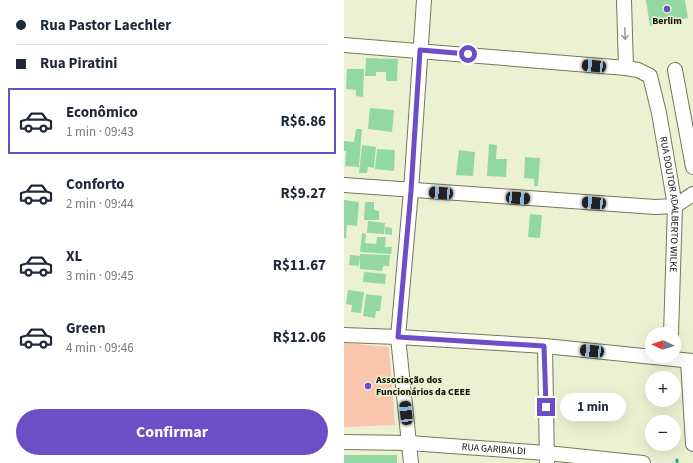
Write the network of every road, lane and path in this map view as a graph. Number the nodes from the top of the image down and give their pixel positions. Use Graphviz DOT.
graph roads {
  1 [pos="424,0"];
  2 [pos="624,0"];
  3 [pos="344,45"];
  4 [pos="420,50"];
  5 [pos="626,68"];
  6 [pos="675,70"];
  7 [pos="693,167"];
  8 [pos="344,185"];
  9 [pos="411,191"];
  10 [pos="693,194"];
  11 [pos="675,206"];
  12 [pos="672,327"];
  13 [pos="344,335"];
  14 [pos="398,337"];
  15 [pos="544,346"];
  16 [pos="645,356"];
  17 [pos="690,361"];
  18 [pos="344,442"];
  19 [pos="409,443"];
  20 [pos="693,444"];
  21 [pos="547,458"];
  22 [pos="411,463"];
  23 [pos="643,463"];
  1 -- 4 [label="street"];
  2 -- 5 [label="street, one-way"];
  3 -- 4 [label="street"];
  4 -- 5 [label="street"];
  4 -- 9 [label="street"];
  5 -- 11 [label="street, RUA DOUTOR ADALBERTO WILKE"];
  6 -- 7 [label="street"];
  8 -- 9 [label="street"];
  9 -- 11 [label="street"];
  9 -- 14 [label="street"];
  10 -- 11 [label="street"];
  11 -- 12 [label="street, RUA DOUTOR ADALBERTO WILKE"];
  13 -- 14 [label="street"];
  14 -- 15 [label="street"];
  14 -- 19 [label="street"];
  15 -- 16 [label="street"];
  15 -- 21 [label="street"];
  17 -- 20 [label="street"];
  18 -- 19 [label="street, RUA GARIBALDI"];
  19 -- 21 [label="street, RUA GARIBALDI"];
  19 -- 22 [label="street"];
  21 -- 23 [label="street, RUA GARIBALDI"];
}
